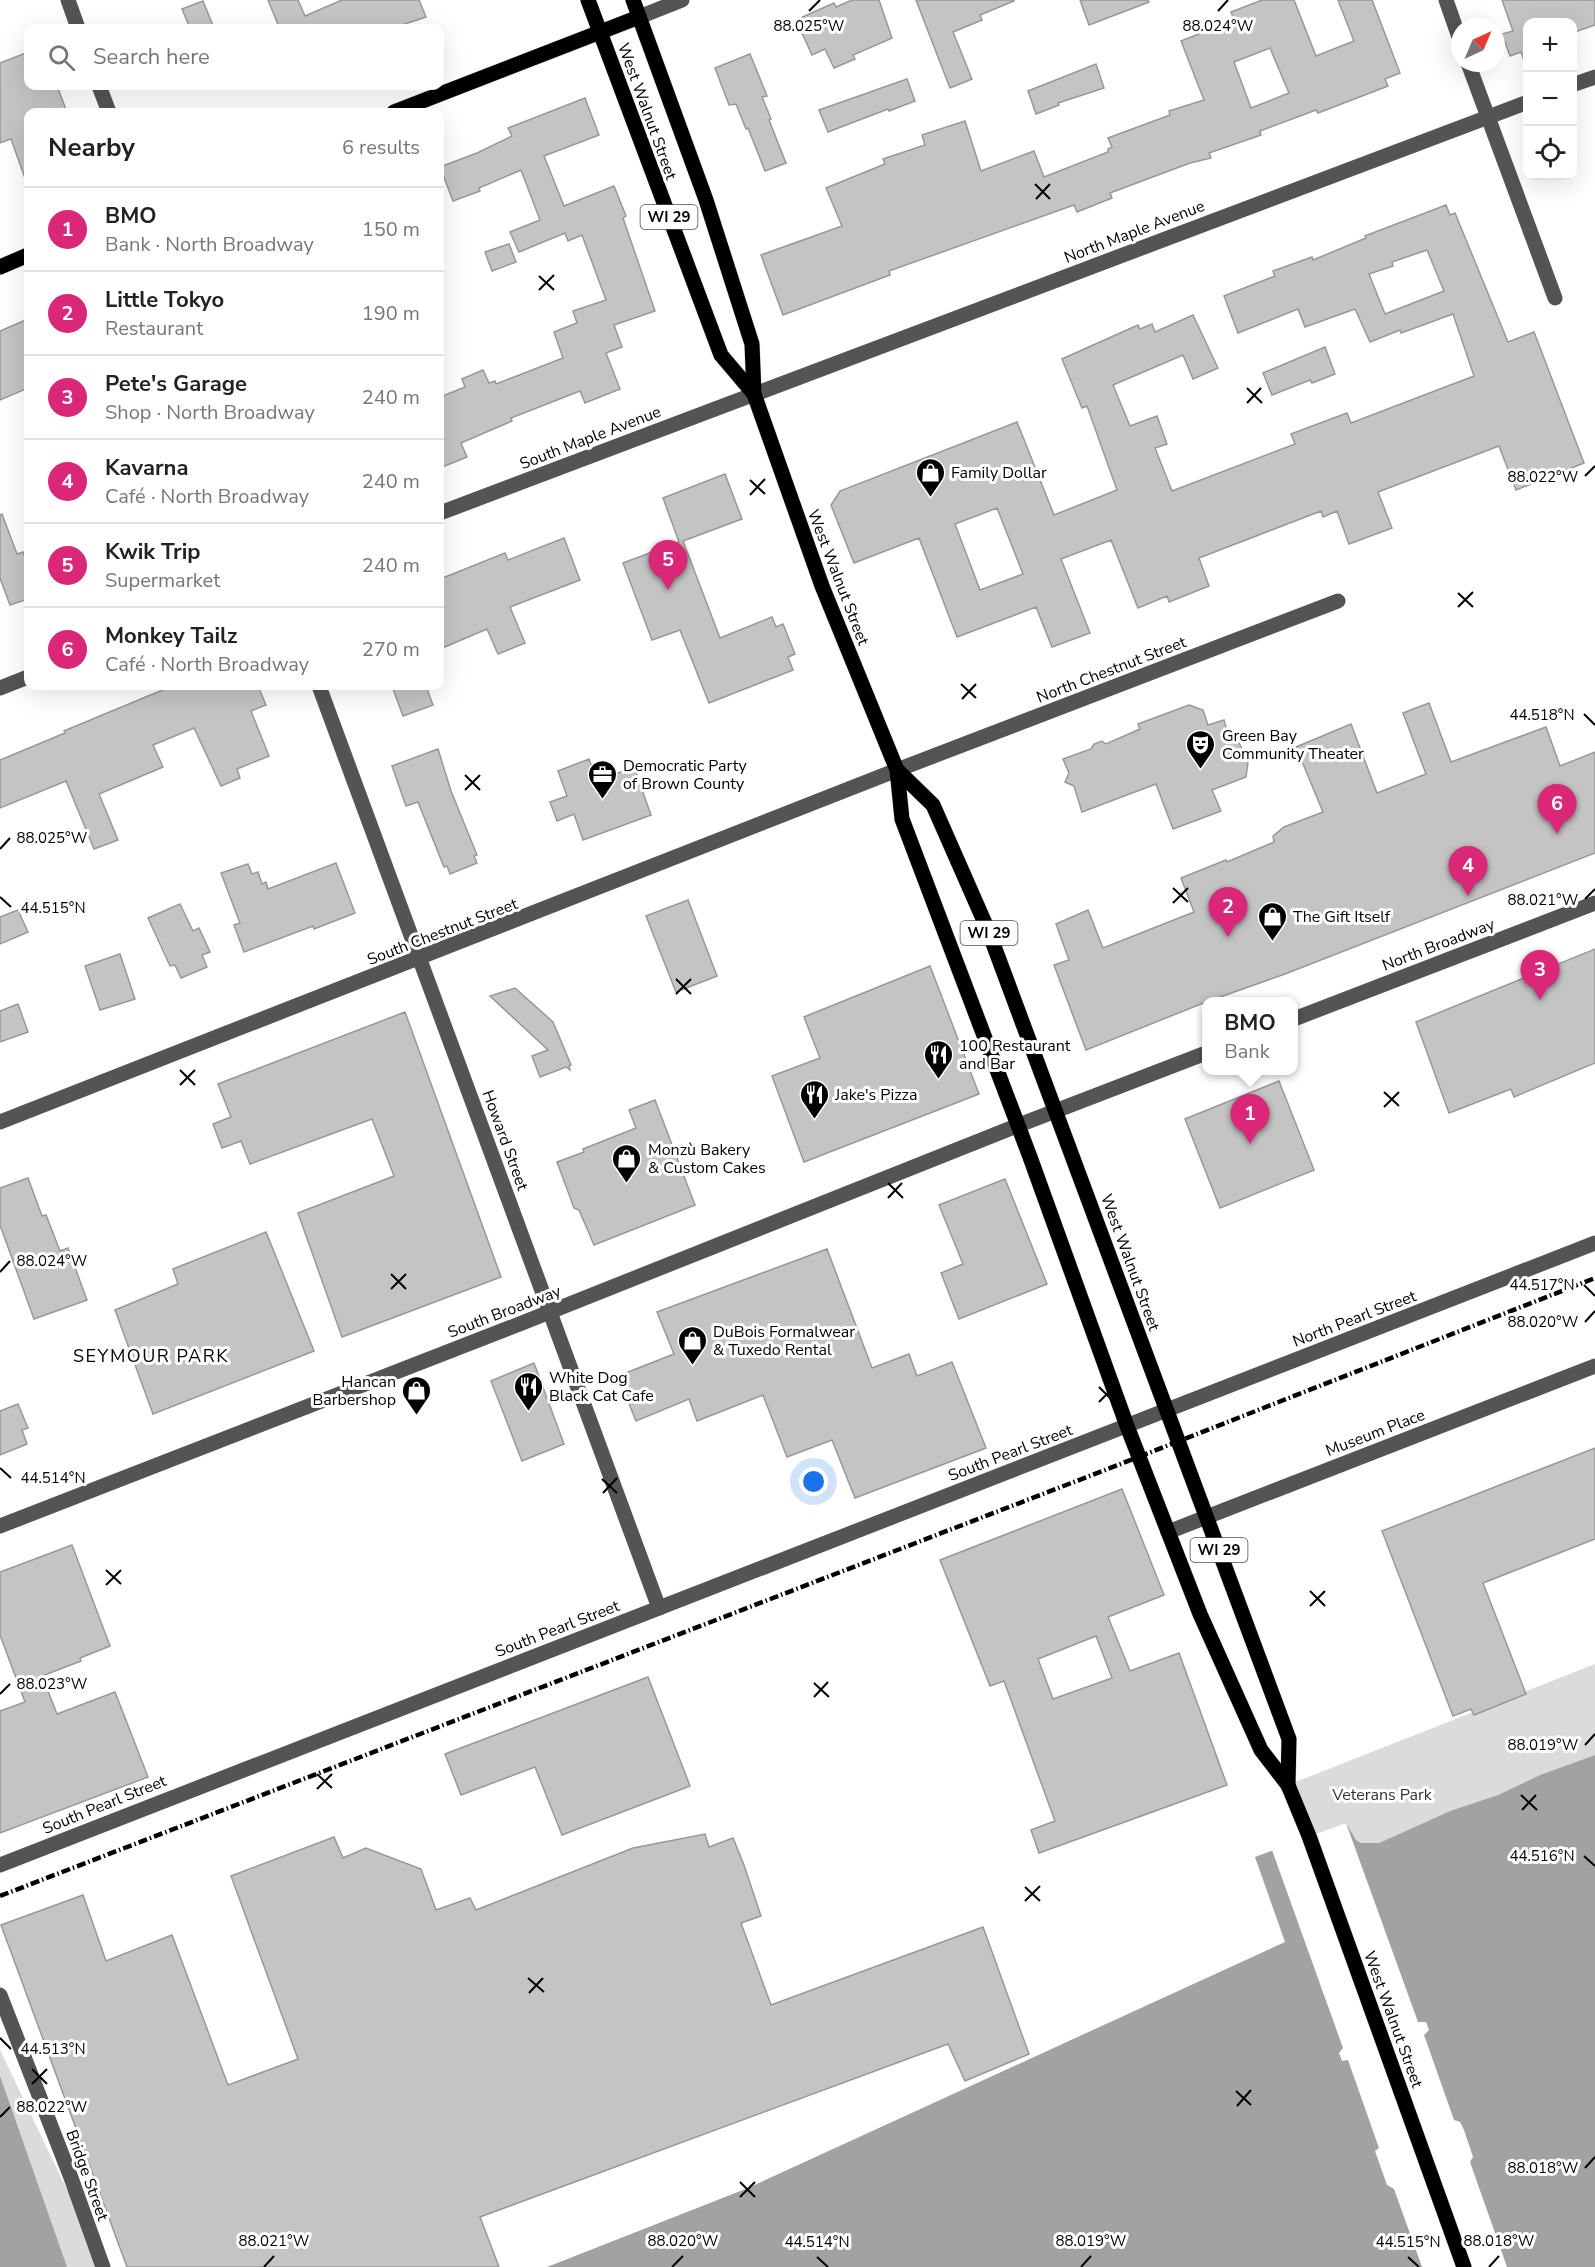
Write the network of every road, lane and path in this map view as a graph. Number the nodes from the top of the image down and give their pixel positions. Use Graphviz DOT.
graph roads {
  1 [pos="68,0"];
  2 [pos="588,0"];
  3 [pos="633,0"];
  4 [pos="682,0"];
  5 [pos="1446,0"];
  6 [pos="639,16"];
  7 [pos="1452,18"];
  8 [pos="77,24"];
  9 [pos="600,32"];
  10 [pos="1471,72"];
  11 [pos="1595,77"];
  12 [pos="1577,83"];
  13 [pos="101,90"];
  14 [pos="1523,104"];
  15 [pos="107,108"];
  16 [pos="404,108"];
  17 [pos="1487,117"];
  18 [pos="24,257"];
  19 [pos="0,267"];
  20 [pos="1555,298"];
  21 [pos="753,394"];
  22 [pos="444,511"];
  23 [pos="1338,601"];
  24 [pos="24,679"];
  25 [pos="0,688"];
  26 [pos="320,690"];
  27 [pos="897,770"];
  28 [pos="1595,903"];
  29 [pos="420,959"];
  30 [pos="1298,1017"];
  31 [pos="1202,1055"];
  32 [pos="1056,1110"];
  33 [pos="0,1122"];
  34 [pos="1018,1125"];
  35 [pos="1595,1243"];
  36 [pos="550,1312"];
  37 [pos="1595,1366"];
  38 [pos="1166,1411"];
  39 [pos="1127,1426"];
  40 [pos="1207,1517"];
  41 [pos="0,1526"];
  42 [pos="1168,1532"];
  43 [pos="659,1608"];
  44 [pos="1288,1785"];
  45 [pos="0,1865"];
  46 [pos="0,1995"];
  47 [pos="103,2267"];
  48 [pos="1464,2267"];
  1 -- 8 [label="street"];
  2 -- 9 [label="main road, West Walnut Street / WI 29"];
  3 -- 6 [label="main road, West Walnut Street / WI 29"];
  4 -- 6 [label="street"];
  5 -- 7 [label="street"];
  6 -- 9 [label="main road"];
  6 -- 21 [label="main road, West Walnut Street / WI 29"];
  9 -- 16 [label="main road"];
  9 -- 21 [label="main road, West Walnut Street / WI 29"];
  10 -- 17 [label="street"];
  11 -- 12 [label="street"];
  13 -- 15 [label="street"];
  14 -- 17 [label="street, North Maple Avenue"];
  17 -- 20 [label="street"];
  17 -- 21 [label="street, North Maple Avenue"];
  18 -- 19 [label="main road"];
  21 -- 22 [label="street, South Maple Avenue"];
  21 -- 27 [label="main road, West Walnut Street / WI 29"];
  23 -- 27 [label="street, North Chestnut Street"];
  24 -- 25 [label="street"];
  26 -- 29 [label="street, Howard Street"];
  27 -- 29 [label="street, South Chestnut Street"];
  27 -- 32 [label="main road, West Walnut Street / WI 29"];
  27 -- 34 [label="main road, West Walnut Street / WI 29"];
  28 -- 30 [label="street, North Broadway"];
  29 -- 33 [label="street, South Chestnut Street"];
  29 -- 36 [label="street, Howard Street"];
  31 -- 32 [label="street"];
  32 -- 34 [label="street"];
  32 -- 38 [label="main road, West Walnut Street / WI 29"];
  34 -- 36 [label="street, South Broadway"];
  34 -- 39 [label="main road, West Walnut Street / WI 29"];
  35 -- 38 [label="street, North Pearl Street"];
  36 -- 41 [label="street, South Broadway"];
  36 -- 43 [label="street, Howard Street"];
  37 -- 40 [label="street, Museum Place"];
  38 -- 39 [label="street, North Pearl Street"];
  38 -- 40 [label="main road, West Walnut Street / WI 29"];
  39 -- 42 [label="main road, West Walnut Street / WI 29"];
  39 -- 43 [label="street, South Pearl Street"];
  40 -- 42 [label="street, Museum Place"];
  40 -- 44 [label="main road, West Walnut Street / WI 29"];
  42 -- 44 [label="main road, West Walnut Street / WI 29"];
  43 -- 45 [label="street, South Pearl Street"];
  44 -- 48 [label="main road, West Walnut Street / WI 29"];
  46 -- 47 [label="street, Bridge Street"];
}
